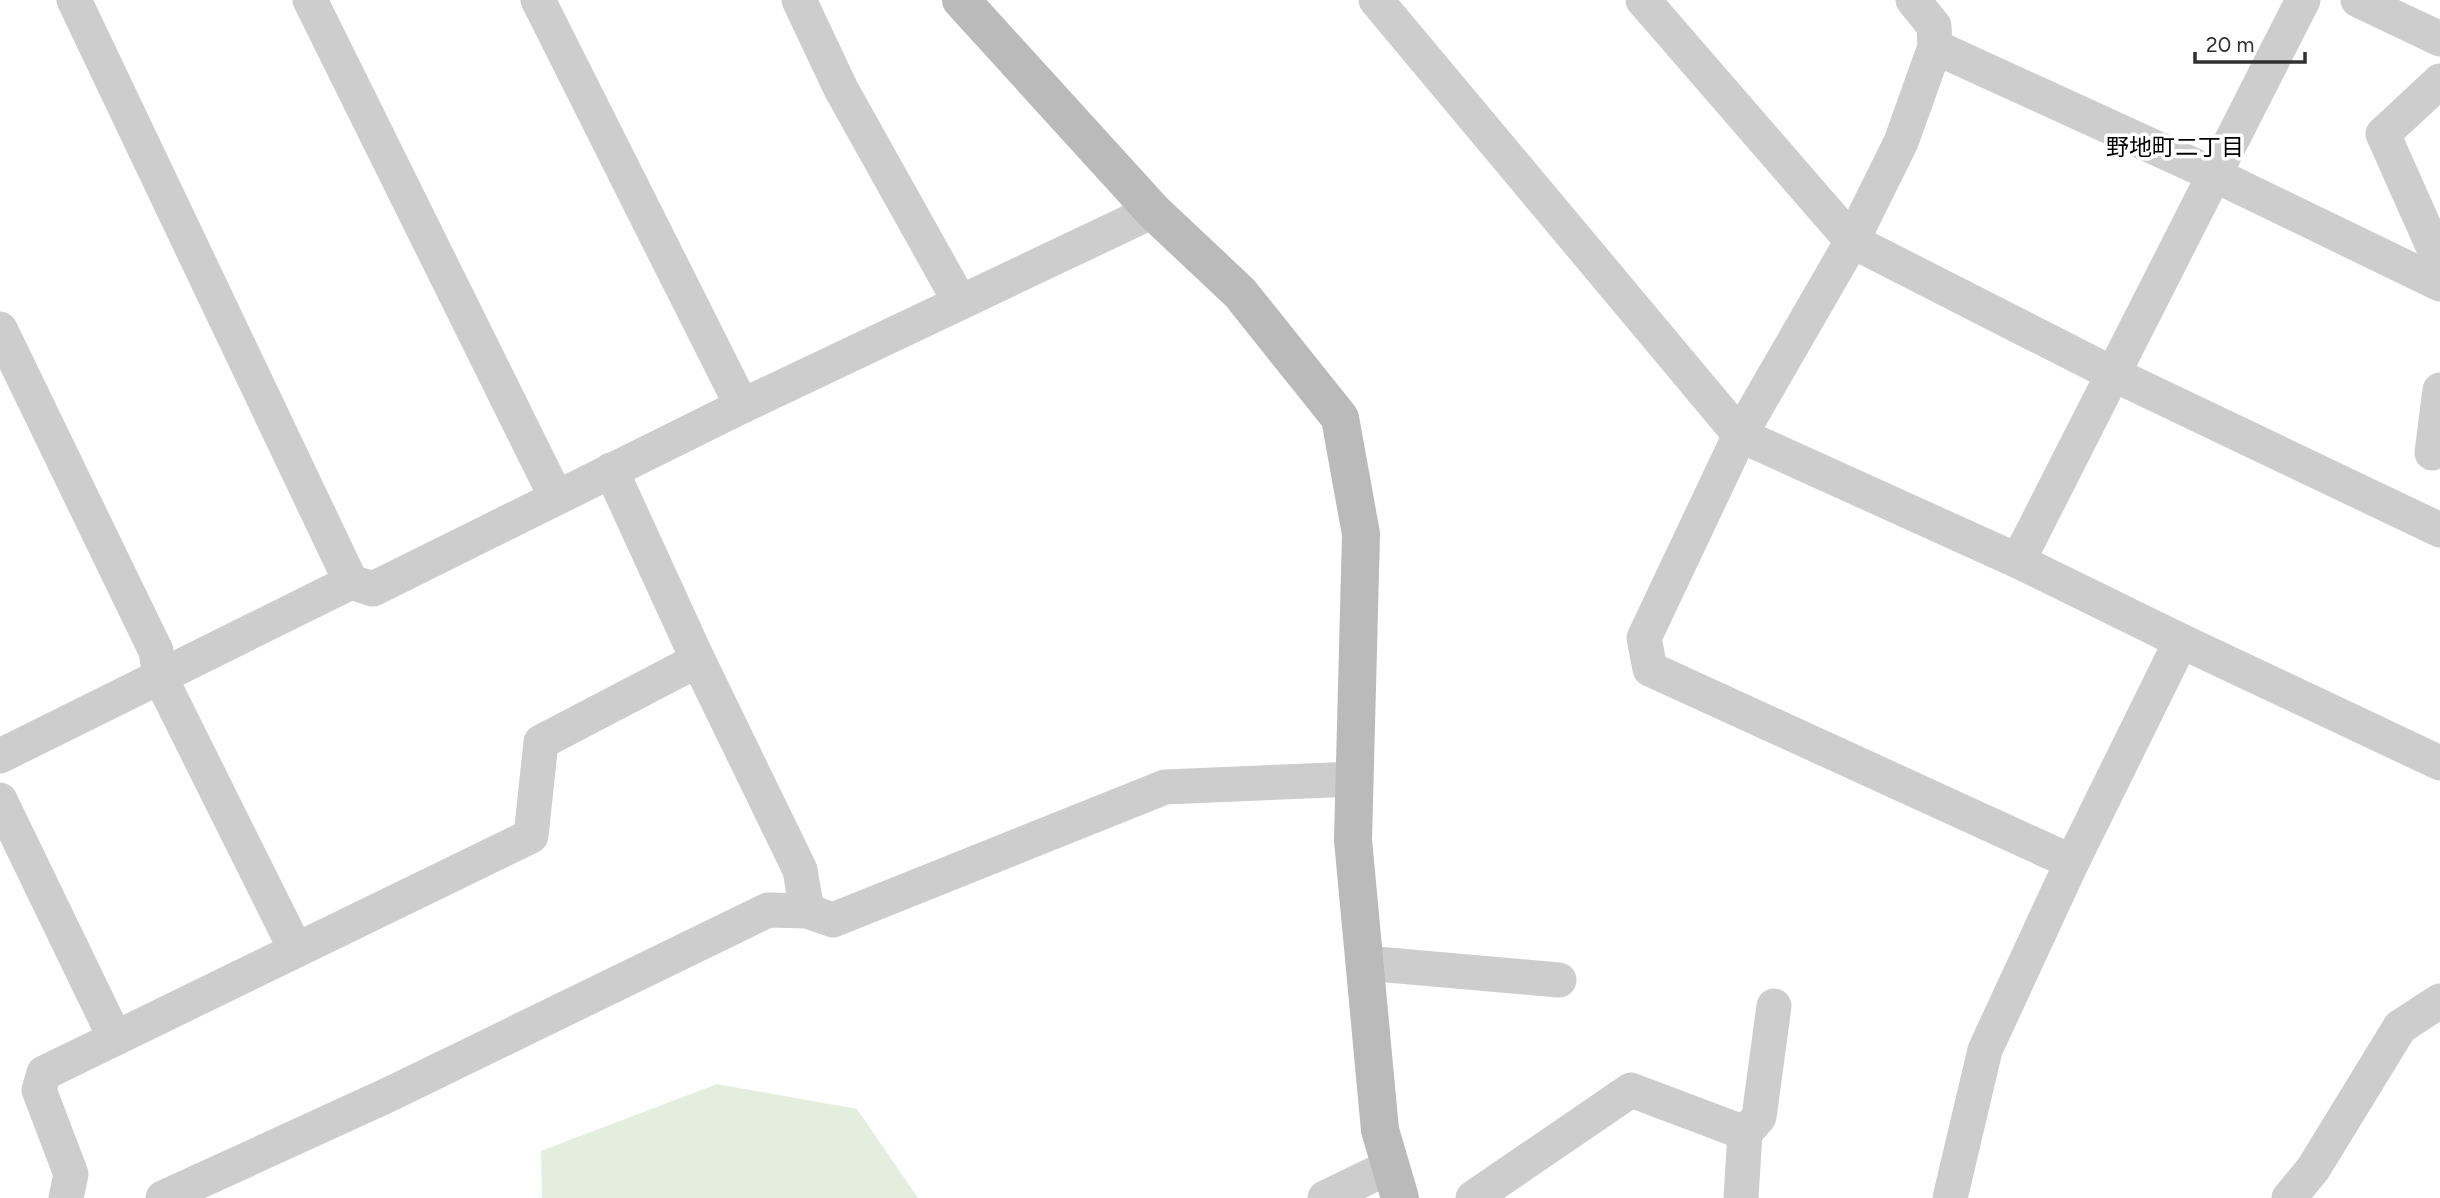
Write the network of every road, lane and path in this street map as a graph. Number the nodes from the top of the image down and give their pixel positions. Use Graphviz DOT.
graph roads {
  1 [pos="74,0"];
  2 [pos="310,0"];
  3 [pos="538,0"];
  4 [pos="799,0"];
  5 [pos="961,0"];
  6 [pos="1376,0"];
  7 [pos="1643,0"];
  8 [pos="2303,0"];
  9 [pos="2358,0"];
  10 [pos="1932,18"];
  11 [pos="2440,38"];
  12 [pos="2440,81"];
  13 [pos="2215,175"];
  14 [pos="1153,211"];
  15 [pos="1852,241"];
  16 [pos="2440,262"];
  17 [pos="2440,284"];
  18 [pos="960,302"];
  19 [pos="0,330"];
  20 [pos="2113,374"];
  21 [pos="2440,390"];
  22 [pos="742,406"];
  23 [pos="1740,435"];
  24 [pos="2432,453"];
  25 [pos="611,470"];
  26 [pos="556,498"];
  27 [pos="2440,530"];
  28 [pos="2018,561"];
  29 [pos="351,582"];
  30 [pos="2181,641"];
  31 [pos="698,660"];
  32 [pos="160,677"];
  33 [pos="0,756"];
  34 [pos="2438,756"];
  35 [pos="1354,779"];
  36 [pos="0,800"];
  37 [pos="2073,862"];
  38 [pos="807,911"];
  39 [pos="296,950"];
  40 [pos="1365,963"];
  41 [pos="1559,980"];
  42 [pos="2440,1001"];
  43 [pos="1774,1006"];
  44 [pos="116,1038"];
  45 [pos="1745,1133"];
  46 [pos="1395,1182"];
  47 [pos="1734,1193"];
  48 [pos="66,1198"];
  49 [pos="163,1198"];
  50 [pos="1325,1198"];
  51 [pos="1473,1198"];
  52 [pos="1950,1198"];
  53 [pos="2289,1198"];
  1 -- 29 [label="street"];
  2 -- 26 [label="street"];
  3 -- 22 [label="street"];
  4 -- 18 [label="street"];
  5 -- 14 [label="street"];
  6 -- 23 [label="street"];
  7 -- 15 [label="street"];
  8 -- 13 [label="street"];
  9 -- 11 [label="street"];
  10 -- 13 [label="street"];
  10 -- 15 [label="street"];
  12 -- 16 [label="street"];
  13 -- 17 [label="street"];
  13 -- 20 [label="street"];
  14 -- 18 [label="street"];
  14 -- 35 [label="street"];
  15 -- 20 [label="street"];
  15 -- 23 [label="street"];
  18 -- 22 [label="street"];
  19 -- 32 [label="street"];
  20 -- 27 [label="street"];
  20 -- 28 [label="street"];
  21 -- 24 [label="street"];
  22 -- 25 [label="street"];
  23 -- 28 [label="street"];
  23 -- 37 [label="street"];
  25 -- 26 [label="street"];
  25 -- 31 [label="street"];
  26 -- 29 [label="street"];
  28 -- 30 [label="street"];
  29 -- 32 [label="street"];
  30 -- 34 [label="street"];
  30 -- 37 [label="street"];
  31 -- 38 [label="street"];
  31 -- 39 [label="street"];
  32 -- 33 [label="street"];
  32 -- 39 [label="street"];
  35 -- 38 [label="street"];
  35 -- 40 [label="street"];
  36 -- 44 [label="street"];
  37 -- 52 [label="street"];
  38 -- 49 [label="street"];
  39 -- 44 [label="street"];
  40 -- 41 [label="street"];
  40 -- 46 [label="street"];
  42 -- 53 [label="street"];
  43 -- 45 [label="street"];
  44 -- 48 [label="street"];
  45 -- 47 [label="street"];
  45 -- 51 [label="street"];
  46 -- 50 [label="street"];
}
